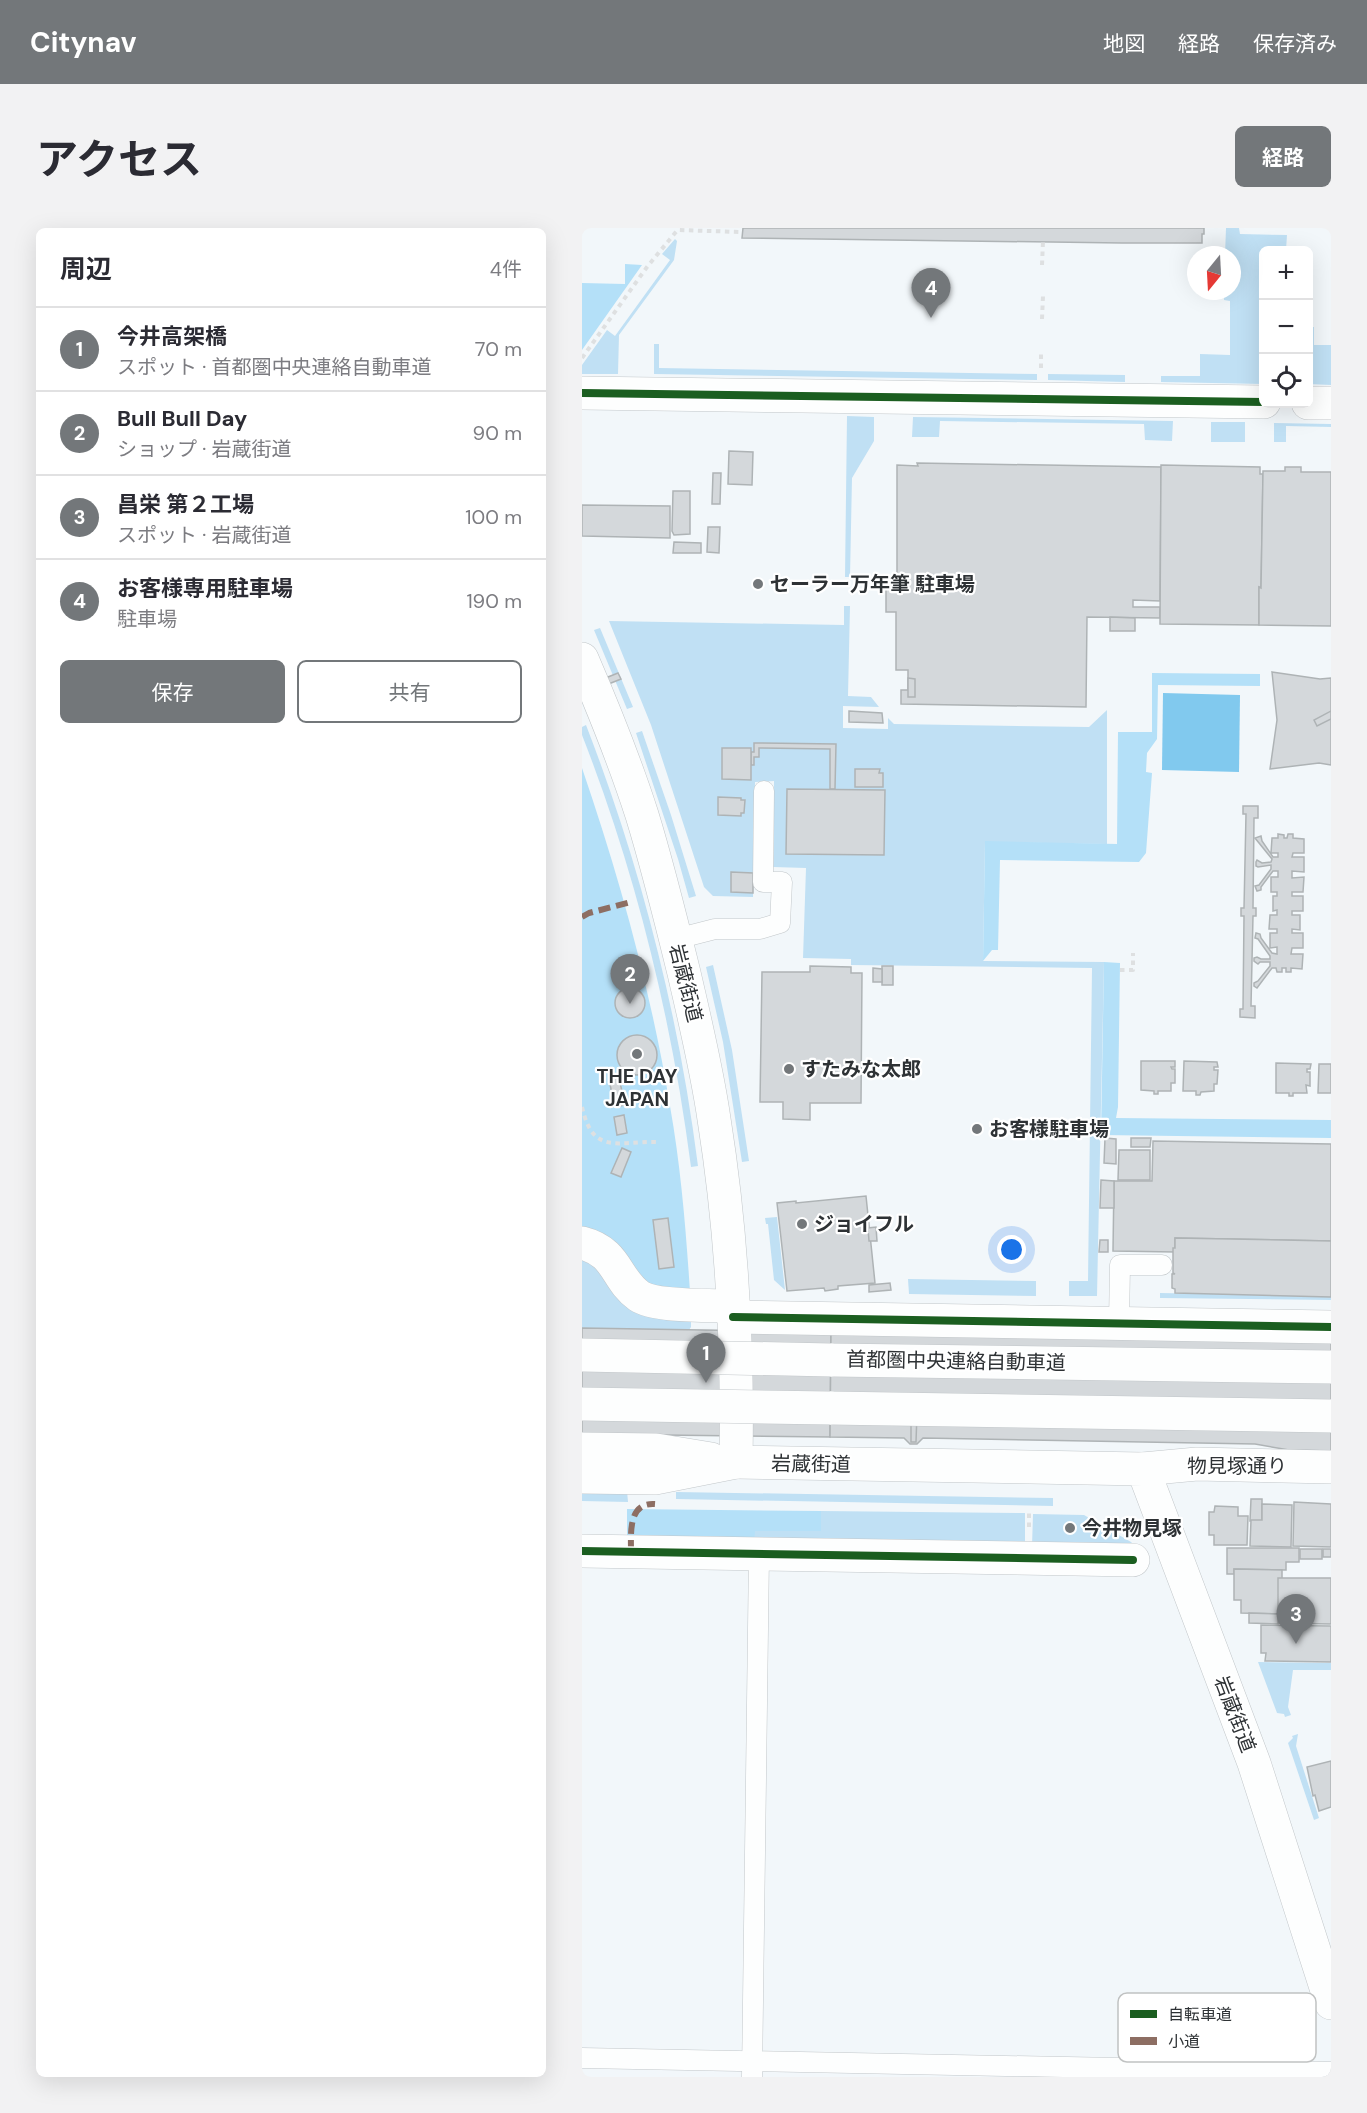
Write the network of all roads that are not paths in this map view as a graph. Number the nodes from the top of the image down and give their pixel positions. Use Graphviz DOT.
graph roads {
  1 [pos="582,393"];
  2 [pos="1259,402"];
  3 [pos="1313,403"];
  4 [pos="1331,403"];
  5 [pos="582,659"];
  6 [pos="764,791"];
  7 [pos="676,939"];
  8 [pos="582,1242"];
  9 [pos="1162,1265"];
  10 [pos="732,1312"];
  11 [pos="1119,1324"];
  12 [pos="1331,1327"];
  13 [pos="582,1355"];
  14 [pos="1331,1367"];
  15 [pos="582,1404"];
  16 [pos="1331,1416"];
  17 [pos="582,1449"];
  18 [pos="736,1462"];
  19 [pos="1331,1467"];
  20 [pos="1143,1469"];
  21 [pos="582,1477"];
  22 [pos="582,1551"];
  23 [pos="759,1554"];
  24 [pos="1133,1560"];
  25 [pos="1331,2003"];
  26 [pos="582,2058"];
  27 [pos="752,2069"];
  28 [pos="1331,2072"];
  1 -- 2 [label="main road"];
  3 -- 4 [label="main road"];
  5 -- 7 [label="main road, 岩蔵街道"];
  6 -- 7 [label="lane"];
  7 -- 10 [label="main road, 岩蔵街道"];
  8 -- 10 [label="main road"];
  9 -- 11 [label="lane"];
  10 -- 11 [label="main road"];
  10 -- 18 [label="main road, 岩蔵街道"];
  11 -- 12 [label="main road"];
  13 -- 14 [label="main road, 首都圏中央連絡自動車道, bridge"];
  15 -- 16 [label="main road, bridge"];
  17 -- 18 [label="main road"];
  18 -- 20 [label="main road, 岩蔵街道"];
  18 -- 21 [label="main road"];
  19 -- 20 [label="main road, 物見塚通り"];
  20 -- 25 [label="main road, 岩蔵街道"];
  22 -- 23 [label="main road"];
  23 -- 24 [label="main road"];
  23 -- 27 [label="lane"];
  26 -- 27 [label="lane"];
  27 -- 28 [label="lane"];
}
